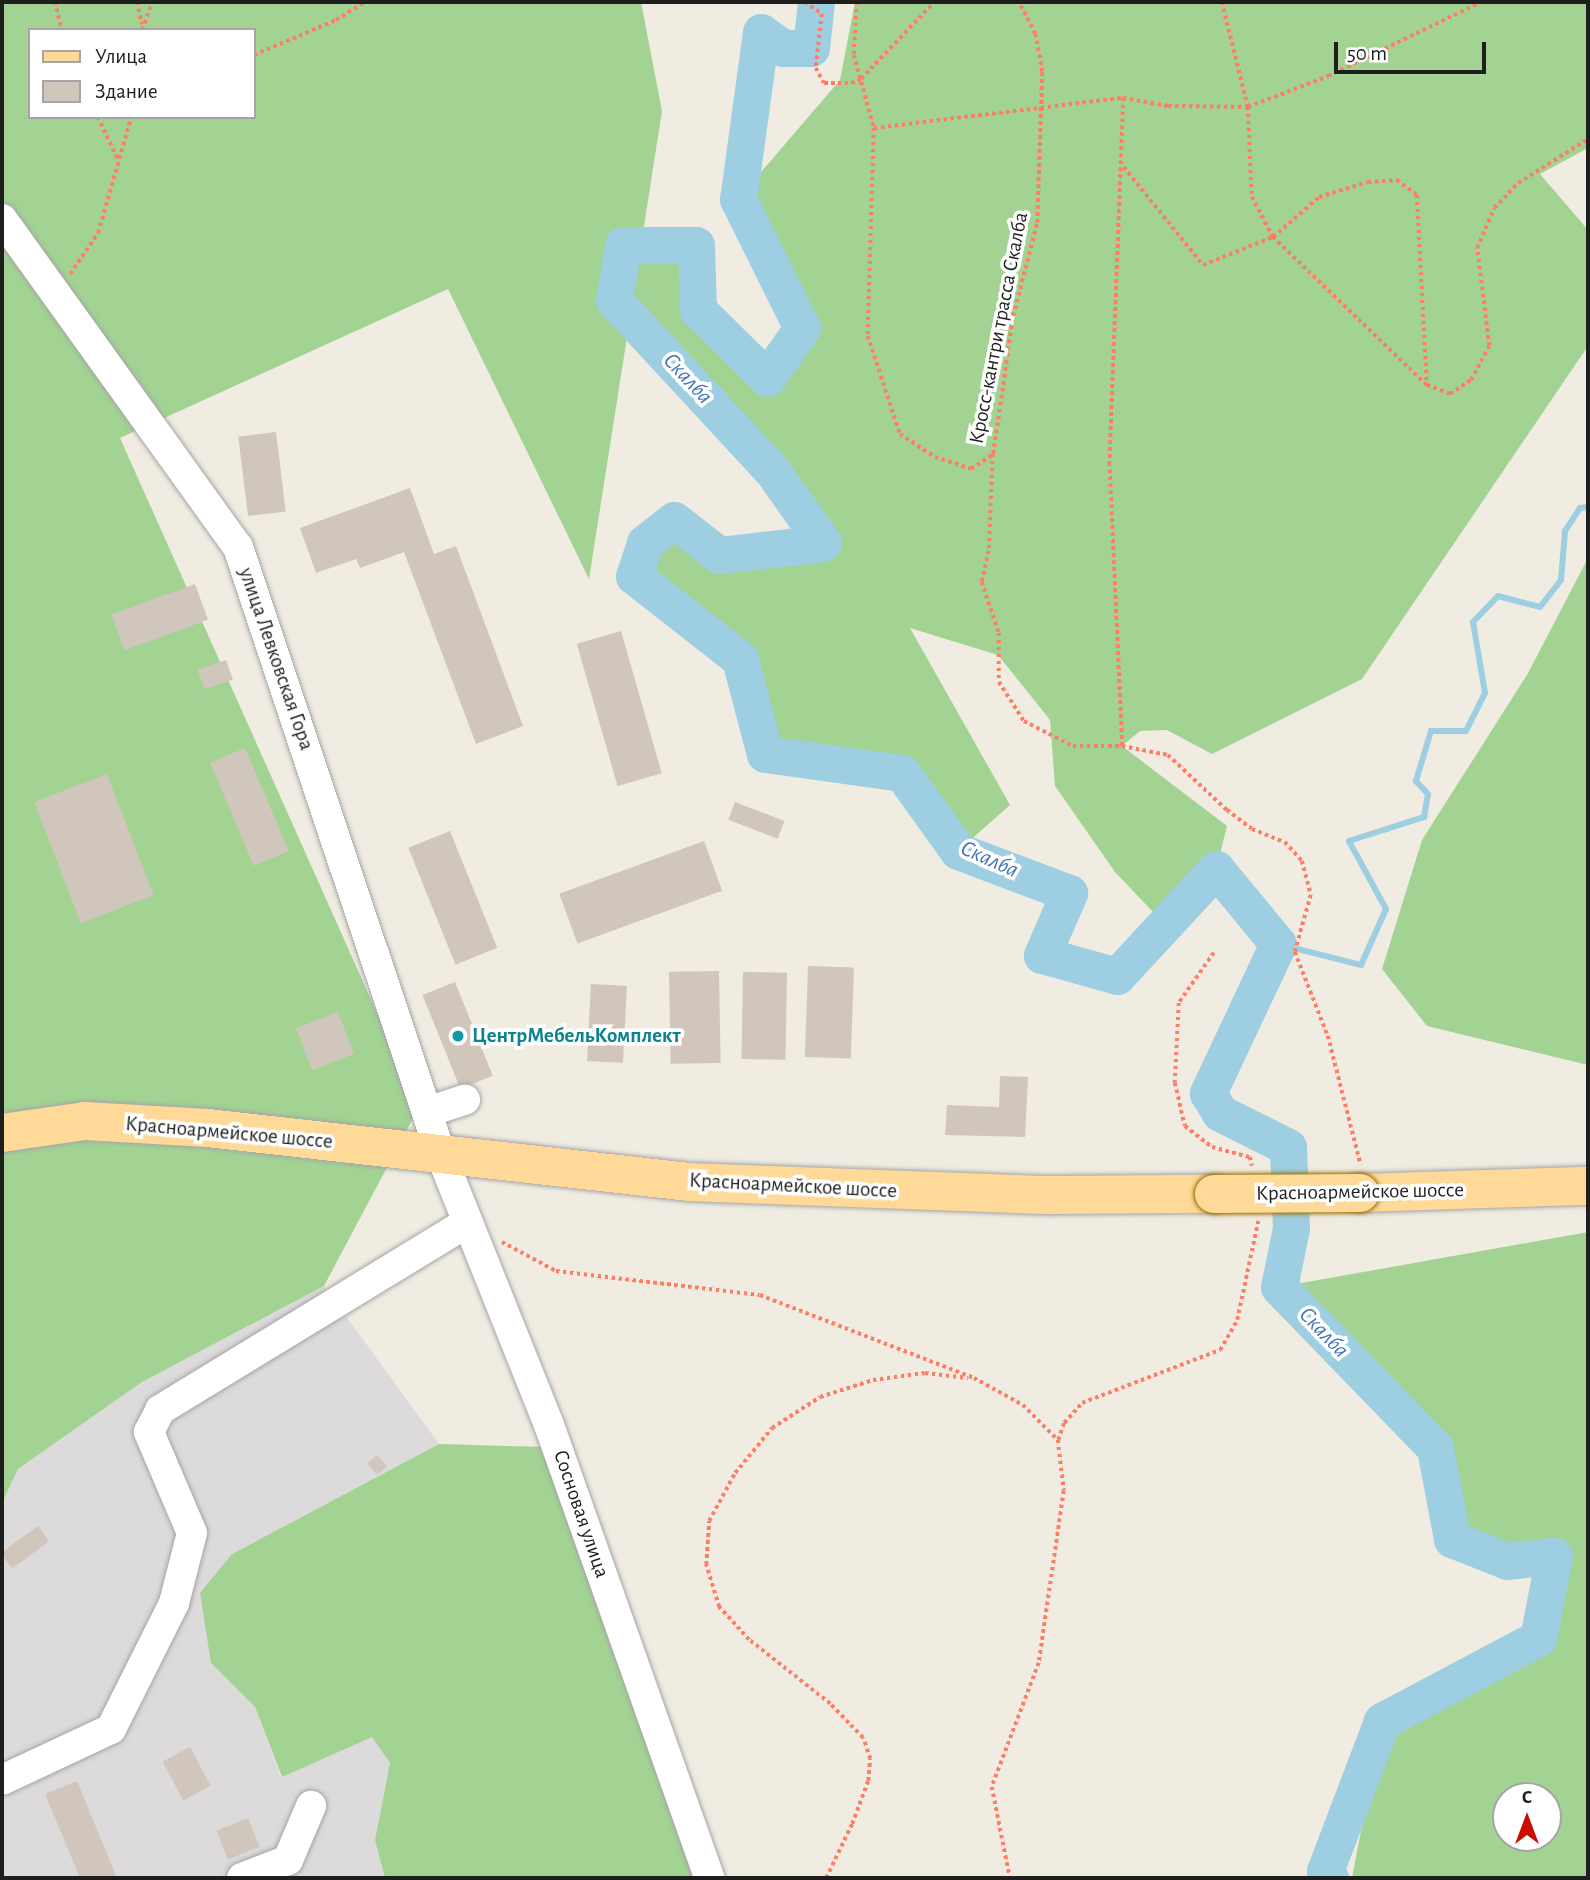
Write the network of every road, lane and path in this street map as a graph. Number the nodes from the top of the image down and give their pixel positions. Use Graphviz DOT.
graph roads {
  1 [pos="55,2"];
  2 [pos="136,2"];
  3 [pos="152,2"];
  4 [pos="365,2"];
  5 [pos="857,2"];
  6 [pos="934,2"];
  7 [pos="1019,2"];
  8 [pos="1222,2"];
  9 [pos="1481,2"];
  10 [pos="807,4"];
  11 [pos="142,27"];
  12 [pos="62,28"];
  13 [pos="256,54"];
  14 [pos="861,79"];
  15 [pos="1123,98"];
  16 [pos="1041,105"];
  17 [pos="1248,107"];
  18 [pos="99,119"];
  19 [pos="130,119"];
  20 [pos="874,128"];
  21 [pos="1588,139"];
  22 [pos="119,160"];
  23 [pos="1122,166"];
  24 [pos="2,219"];
  25 [pos="1273,237"];
  26 [pos="66,314"];
  27 [pos="1427,385"];
  28 [pos="993,454"];
  29 [pos="1122,746"];
  30 [pos="1214,954"];
  31 [pos="465,1100"];
  32 [pos="427,1112"];
  33 [pos="2,1133"];
  34 [pos="441,1155"];
  35 [pos="1253,1169"];
  36 [pos="1360,1176"];
  37 [pos="1588,1186"];
  38 [pos="1259,1215"];
  39 [pos="466,1223"];
  40 [pos="974,1378"];
  41 [pos="1058,1440"];
  42 [pos="2,1780"];
  43 [pos="312,1807"];
  44 [pos="242,1878"];
  45 [pos="709,1878"];
  46 [pos="826,1878"];
  47 [pos="1010,1878"];
  1 -- 12 [label="path"];
  2 -- 11 [label="path"];
  3 -- 11 [label="path"];
  4 -- 13 [label="path"];
  5 -- 14 [label="path, Кросс-кантри трасса Скалба"];
  6 -- 14 [label="path"];
  7 -- 16 [label="path, Кросс-кантри трасса Скалба"];
  8 -- 17 [label="path"];
  9 -- 17 [label="path"];
  10 -- 14 [label="path"];
  14 -- 20 [label="path, Кросс-кантри трасса Скалба"];
  15 -- 16 [label="path"];
  15 -- 17 [label="path"];
  15 -- 23 [label="path"];
  16 -- 20 [label="path"];
  16 -- 28 [label="path, Кросс-кантри трасса Скалба"];
  17 -- 25 [label="path"];
  18 -- 22 [label="path"];
  19 -- 22 [label="path"];
  20 -- 28 [label="path, Кросс-кантри трасса Скалба"];
  21 -- 27 [label="path"];
  22 -- 26 [label="path"];
  23 -- 25 [label="path"];
  23 -- 29 [label="path"];
  24 -- 26 [label="street, улица Левковская Гора"];
  25 -- 27 [label="path"];
  25 -- 27 [label="path"];
  26 -- 32 [label="street, улица Левковская Гора"];
  28 -- 29 [label="path"];
  29 -- 36 [label="path"];
  30 -- 35 [label="path"];
  31 -- 32 [label="street"];
  32 -- 34 [label="street, улица Левковская Гора"];
  33 -- 34 [label="main road, Красноармейское шоссе"];
  34 -- 36 [label="main road, Красноармейское шоссе, bridge"];
  34 -- 39 [label="street, Сосновая улица"];
  36 -- 37 [label="main road, Красноармейское шоссе"];
  38 -- 41 [label="path"];
  39 -- 40 [label="path"];
  39 -- 42 [label="street"];
  39 -- 45 [label="street, Сосновая улица"];
  40 -- 41 [label="path"];
  40 -- 46 [label="path"];
  41 -- 47 [label="path"];
  43 -- 44 [label="street"];
}
